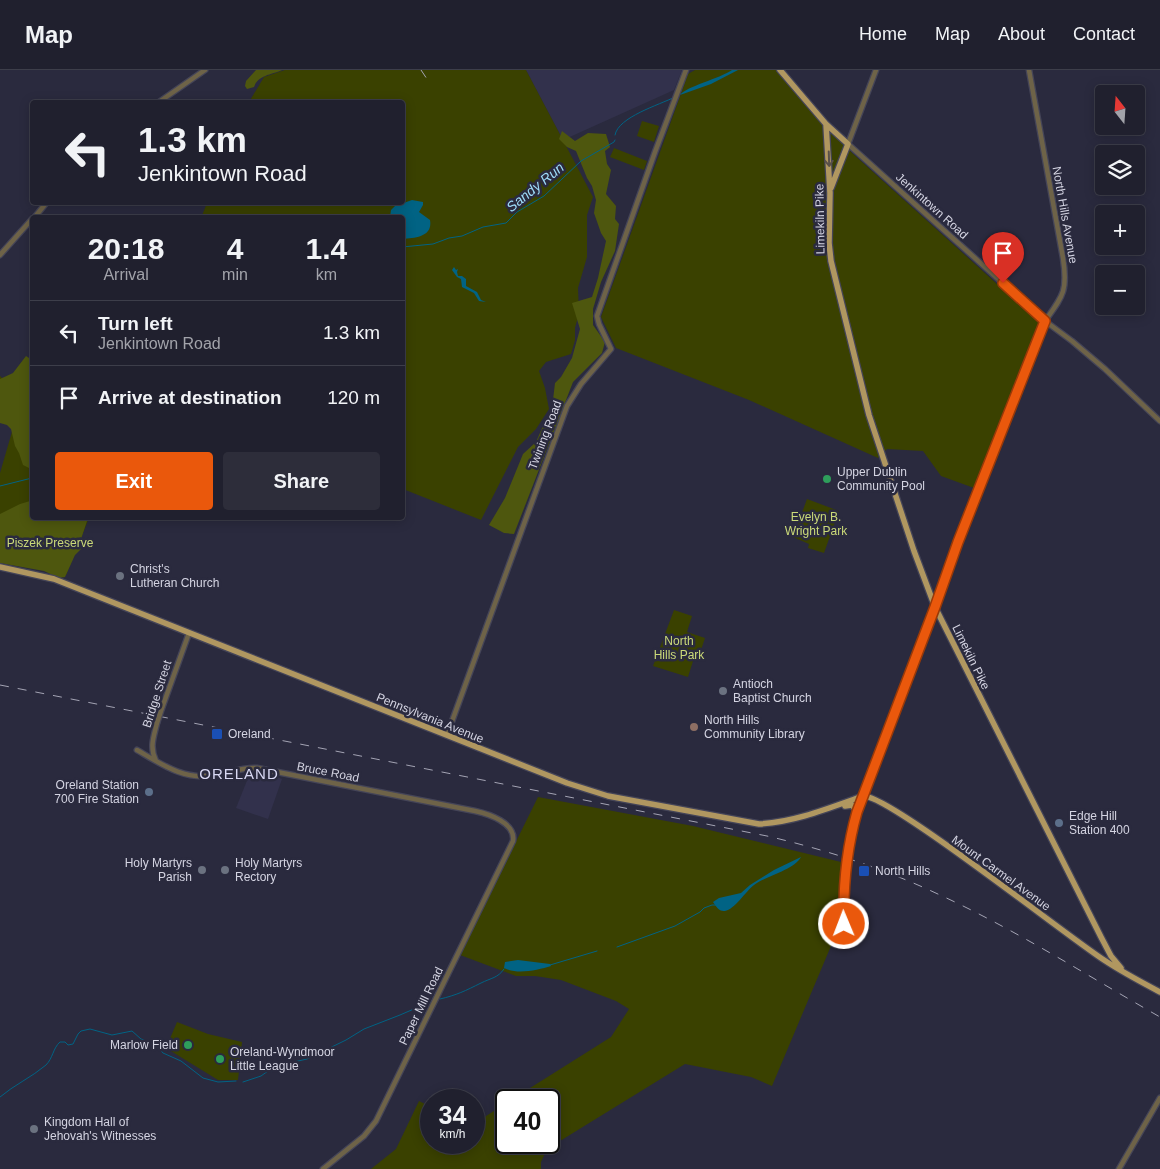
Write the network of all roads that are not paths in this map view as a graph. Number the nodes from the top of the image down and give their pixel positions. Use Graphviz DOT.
graph roads {
  1 [pos="204,70"];
  2 [pos="686,70"];
  3 [pos="780,70"];
  4 [pos="876,70"];
  5 [pos="1029,70"];
  6 [pos="162,100"];
  7 [pos="826,124"];
  8 [pos="848,144"];
  9 [pos="830,193"];
  10 [pos="44,205"];
  11 [pos="36,215"];
  12 [pos="30,221"];
  13 [pos="0,255"];
  14 [pos="1045,321"];
  15 [pos="1160,421"];
  16 [pos="0,567"];
  17 [pos="935,607"];
  18 [pos="188,633"];
  19 [pos="447,735"];
  20 [pos="137,750"];
  21 [pos="156,762"];
  22 [pos="863,796"];
  23 [pos="831,807"];
  24 [pos="857,812"];
  25 [pos="512,834"];
  26 [pos="844,924"];
  27 [pos="1124,972"];
  28 [pos="1160,992"];
  29 [pos="1160,1098"];
  30 [pos="323,1169"];
  31 [pos="1119,1169"];
  1 -- 6 [label="street"];
  2 -- 19 [label="street, Twining Road"];
  3 -- 7 [label="main road"];
  4 -- 8 [label="street"];
  5 -- 14 [label="street, North Hills Avenue"];
  7 -- 8 [label="main road, Jenkintown Road"];
  7 -- 9 [label="main road, Limekiln Pike, one-way"];
  8 -- 9 [label="main road"];
  8 -- 14 [label="street, Jenkintown Road"];
  9 -- 17 [label="main road, Limekiln Pike"];
  10 -- 11 [label="street"];
  12 -- 13 [label="street"];
  14 -- 15 [label="street, Jenkintown Road"];
  14 -- 17 [label="street, North Hills Avenue"];
  16 -- 18 [label="main road, Pennsylvania Avenue"];
  17 -- 22 [label="street, North Hills Avenue"];
  17 -- 27 [label="main road, Limekiln Pike"];
  18 -- 19 [label="main road, Pennsylvania Avenue"];
  18 -- 21 [label="street, Bridge Street, bridge"];
  19 -- 23 [label="main road, Pennsylvania Avenue"];
  20 -- 21 [label="street, Bruce Road"];
  21 -- 25 [label="street, Bruce Road"];
  22 -- 23 [label="main road, Pennsylvania Avenue"];
  22 -- 24 [label="street, North Hills Avenue"];
  22 -- 27 [label="main road, Mount Carmel Avenue"];
  23 -- 24 [label="main road"];
  24 -- 26 [label="street, North Hills Avenue"];
  25 -- 30 [label="street, Paper Mill Road"];
  27 -- 28 [label="main road, Limekiln Pike"];
  29 -- 31 [label="street"];
}
